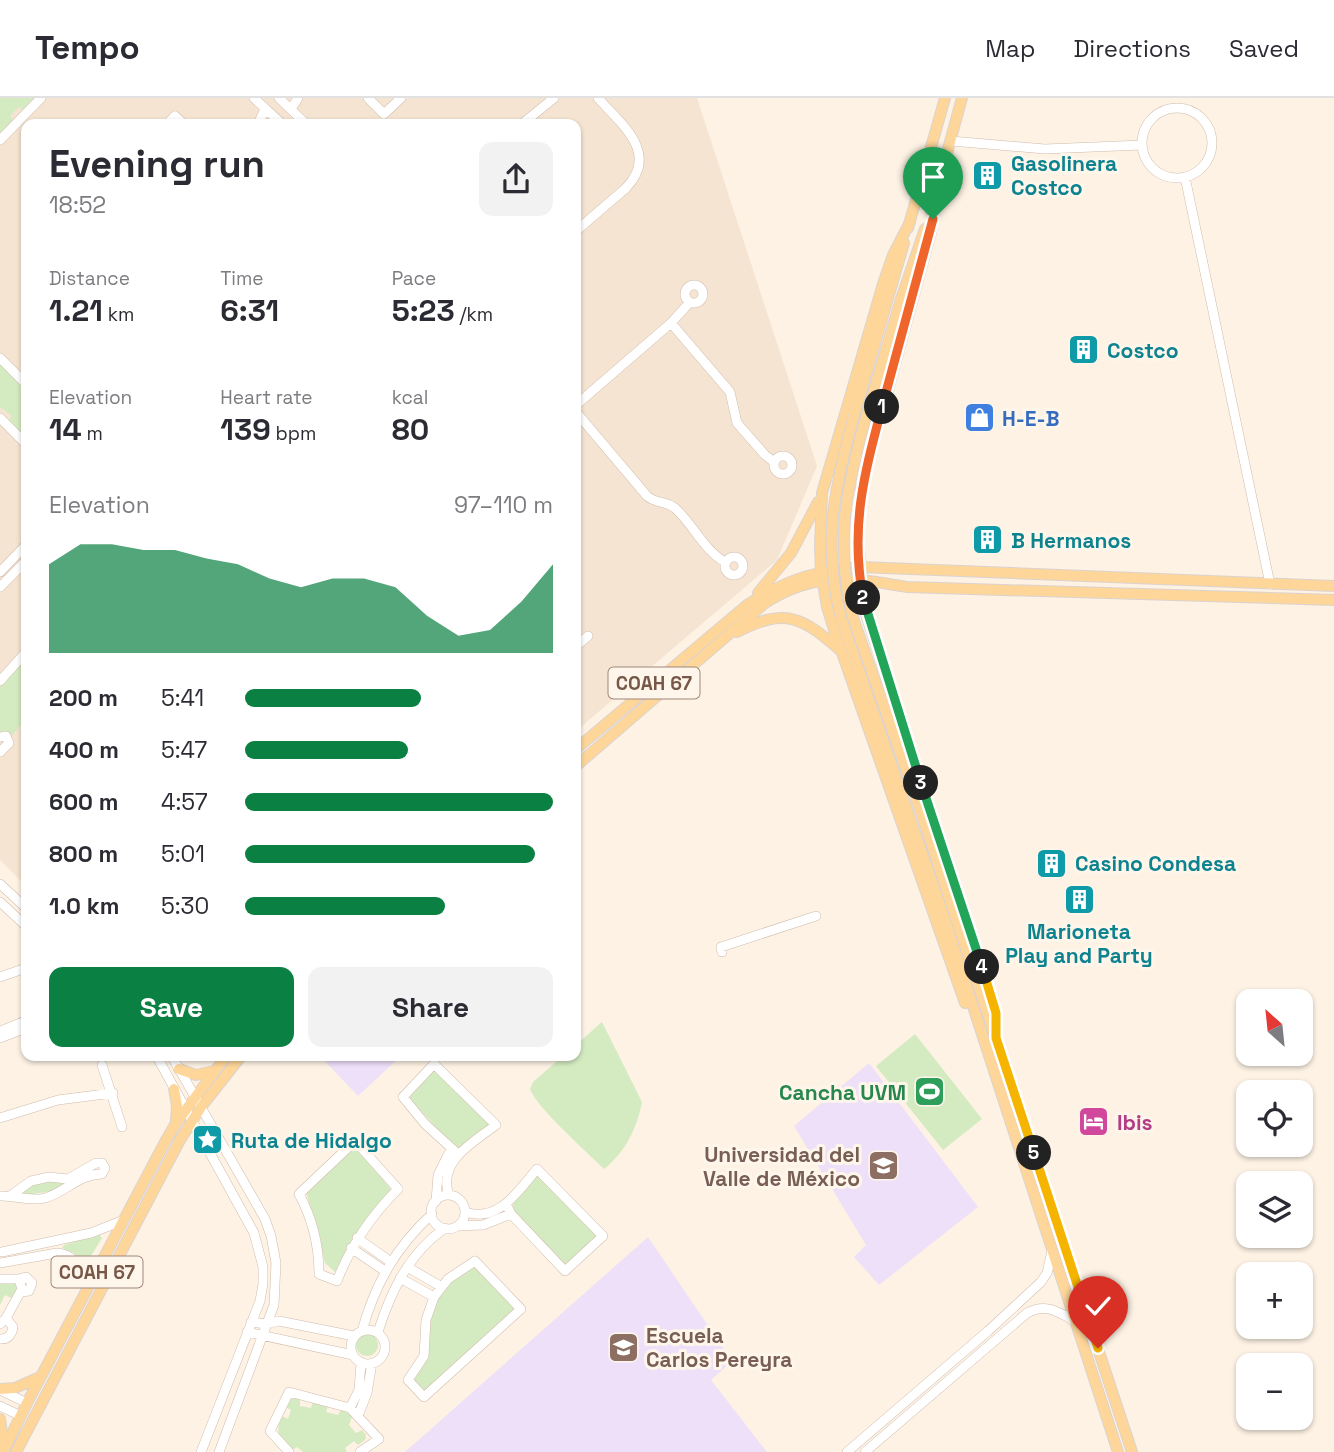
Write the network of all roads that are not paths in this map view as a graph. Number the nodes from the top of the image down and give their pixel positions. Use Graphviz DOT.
graph roads {
  1 [pos="41,98"];
  2 [pos="254,98"];
  3 [pos="279,98"];
  4 [pos="298,98"];
  5 [pos="368,98"];
  6 [pos="401,98"];
  7 [pos="554,98"];
  8 [pos="598,98"];
  9 [pos="945,98"];
  10 [pos="962,98"];
  11 [pos="1169,102"];
  12 [pos="265,108"];
  13 [pos="291,109"];
  14 [pos="260,119"];
  15 [pos="275,119"];
  16 [pos="301,119"];
  17 [pos="528,119"];
  18 [pos="0,140"];
  19 [pos="951,141"];
  20 [pos="1142,145"];
  21 [pos="1185,177"];
  22 [pos="934,204"];
  23 [pos="910,222"];
  24 [pos="581,227"];
  25 [pos="690,302"];
  26 [pos="671,323"];
  27 [pos="0,358"];
  28 [pos="21,379"];
  29 [pos="581,401"];
  30 [pos="0,418"];
  31 [pos="581,418"];
  32 [pos="21,439"];
  33 [pos="774,462"];
  34 [pos="822,493"];
  35 [pos="858,537"];
  36 [pos="820,538"];
  37 [pos="21,550"];
  38 [pos="859,552"];
  39 [pos="725,562"];
  40 [pos="21,566"];
  41 [pos="879,568"];
  42 [pos="0,572"];
  43 [pos="860,573"];
  44 [pos="822,576"];
  45 [pos="884,583"];
  46 [pos="1270,584"];
  47 [pos="1334,586"];
  48 [pos="0,587"];
  49 [pos="1334,600"];
  50 [pos="747,605"];
  51 [pos="864,606"];
  52 [pos="827,607"];
  53 [pos="587,636"];
  54 [pos="725,638"];
  55 [pos="581,641"];
  56 [pos="842,652"];
  57 [pos="21,658"];
  58 [pos="0,681"];
  59 [pos="0,737"];
  60 [pos="581,745"];
  61 [pos="0,750"];
  62 [pos="581,762"];
  63 [pos="0,884"];
  64 [pos="0,902"];
  65 [pos="21,903"];
  66 [pos="816,916"];
  67 [pos="21,921"];
  68 [pos="722,952"];
  69 [pos="21,970"];
  70 [pos="0,977"];
  71 [pos="21,1023"];
  72 [pos="21,1030"];
  73 [pos="980,1030"];
  74 [pos="0,1031"];
  75 [pos="0,1038"];
  76 [pos="996,1038"];
  77 [pos="159,1061"];
  78 [pos="174,1061"];
  79 [pos="222,1061"];
  80 [pos="236,1061"];
  81 [pos="102,1065"];
  82 [pos="179,1069"];
  83 [pos="214,1071"];
  84 [pos="174,1089"];
  85 [pos="113,1093"];
  86 [pos="198,1101"];
  87 [pos="185,1110"];
  88 [pos="0,1118"];
  89 [pos="192,1122"];
  90 [pos="176,1123"];
  91 [pos="122,1127"];
  92 [pos="454,1152"];
  93 [pos="442,1176"];
  94 [pos="449,1195"];
  95 [pos="5,1196"];
  96 [pos="436,1201"];
  97 [pos="506,1204"];
  98 [pos="465,1212"];
  99 [pos="432,1214"];
  100 [pos="511,1214"];
  101 [pos="124,1220"];
  102 [pos="483,1220"];
  103 [pos="457,1226"];
  104 [pos="445,1228"];
  105 [pos="357,1238"];
  106 [pos="56,1242"];
  107 [pos="351,1248"];
  108 [pos="1052,1251"];
  109 [pos="57,1253"];
  110 [pos="22,1254"];
  111 [pos="0,1256"];
  112 [pos="388,1266"];
  113 [pos="407,1266"];
  114 [pos="400,1278"];
  115 [pos="0,1279"];
  116 [pos="92,1282"];
  117 [pos="263,1284"];
  118 [pos="276,1287"];
  119 [pos="442,1287"];
  120 [pos="434,1297"];
  121 [pos="83,1299"];
  122 [pos="1073,1320"];
  123 [pos="3,1321"];
  124 [pos="251,1322"];
  125 [pos="266,1324"];
  126 [pos="319,1329"];
  127 [pos="247,1332"];
  128 [pos="378,1332"];
  129 [pos="358,1333"];
  130 [pos="262,1336"];
  131 [pos="0,1339"];
  132 [pos="75,1340"];
  133 [pos="316,1347"];
  134 [pos="353,1355"];
  135 [pos="361,1362"];
  136 [pos="372,1363"];
  137 [pos="42,1375"];
  138 [pos="0,1389"];
  139 [pos="363,1391"];
  140 [pos="27,1403"];
  141 [pos="0,1406"];
  142 [pos="350,1408"];
  143 [pos="21,1416"];
  144 [pos="358,1416"];
  145 [pos="0,1419"];
  146 [pos="4,1451"];
  147 [pos="16,1452"];
  148 [pos="201,1452"];
  149 [pos="219,1452"];
  150 [pos="289,1452"];
  151 [pos="360,1452"];
  152 [pos="847,1452"];
  153 [pos="865,1452"];
  154 [pos="1118,1452"];
  155 [pos="1132,1452"];
  1 -- 18 [label="street"];
  2 -- 12 [label="street"];
  3 -- 13 [label="street"];
  4 -- 13 [label="street"];
  5 -- 6 [label="street"];
  7 -- 17 [label="street"];
  8 -- 24 [label="street"];
  9 -- 23 [label="main road"];
  10 -- 19 [label="main road"];
  11 -- 20 [label="street"];
  11 -- 21 [label="street"];
  12 -- 14 [label="street"];
  12 -- 15 [label="street"];
  13 -- 16 [label="street"];
  19 -- 20 [label="street"];
  19 -- 22 [label="main road"];
  20 -- 21 [label="street"];
  21 -- 46 [label="street"];
  22 -- 35 [label="main road"];
  22 -- 76 [label="main road, bridge"];
  23 -- 34 [label="main road"];
  23 -- 73 [label="main road, bridge"];
  25 -- 26 [label="street"];
  26 -- 29 [label="street"];
  26 -- 33 [label="street"];
  27 -- 28 [label="street"];
  30 -- 32 [label="street"];
  31 -- 39 [label="street"];
  34 -- 36 [label="main road"];
  34 -- 50 [label="main road"];
  35 -- 36 [label="main road"];
  35 -- 38 [label="main road"];
  36 -- 44 [label="main road"];
  37 -- 42 [label="street"];
  38 -- 41 [label="main road"];
  38 -- 43 [label="main road"];
  40 -- 48 [label="street"];
  41 -- 43 [label="main road, COAH 67"];
  41 -- 45 [label="main road"];
  41 -- 46 [label="main road, COAH 67"];
  43 -- 44 [label="main road, COAH 67"];
  43 -- 45 [label="main road, COAH 67"];
  43 -- 51 [label="main road"];
  44 -- 50 [label="main road, COAH 67"];
  44 -- 52 [label="main road"];
  44 -- 54 [label="main road, COAH 67"];
  45 -- 49 [label="main road, COAH 67"];
  45 -- 51 [label="main road"];
  46 -- 47 [label="main road, COAH 67"];
  50 -- 60 [label="main road, COAH 67"];
  51 -- 52 [label="main road"];
  51 -- 76 [label="main road"];
  52 -- 56 [label="main road"];
  53 -- 55 [label="street"];
  54 -- 56 [label="main road"];
  54 -- 62 [label="main road, COAH 67"];
  56 -- 73 [label="main road"];
  57 -- 58 [label="street"];
  59 -- 61 [label="street"];
  63 -- 65 [label="street"];
  64 -- 67 [label="street"];
  66 -- 68 [label="street"];
  69 -- 70 [label="street"];
  71 -- 74 [label="street"];
  72 -- 75 [label="street"];
  73 -- 108 [label="main road"];
  76 -- 155 [label="main road"];
  77 -- 84 [label="street"];
  78 -- 82 [label="street"];
  79 -- 83 [label="main road, COAH 67"];
  80 -- 86 [label="main road, COAH 67"];
  81 -- 85 [label="street"];
  82 -- 83 [label="main road"];
  82 -- 86 [label="street"];
  83 -- 86 [label="main road, COAH 67"];
  84 -- 87 [label="street"];
  84 -- 90 [label="main road"];
  85 -- 88 [label="street"];
  85 -- 91 [label="street"];
  86 -- 87 [label="main road, COAH 67"];
  86 -- 89 [label="main road, COAH 67"];
  86 -- 118 [label="street"];
  87 -- 89 [label="street"];
  87 -- 90 [label="main road, COAH 67"];
  89 -- 117 [label="street"];
  89 -- 132 [label="main road, COAH 67"];
  90 -- 101 [label="main road, COAH 67"];
  92 -- 92 [label="street"];
  92 -- 93 [label="street"];
  93 -- 94 [label="street"];
  93 -- 96 [label="street"];
  94 -- 96 [label="street"];
  94 -- 98 [label="street"];
  95 -- 95 [label="street"];
  96 -- 99 [label="street"];
  97 -- 100 [label="street"];
  97 -- 100 [label="street"];
  97 -- 102 [label="street"];
  98 -- 102 [label="street"];
  98 -- 103 [label="street"];
  99 -- 104 [label="street"];
  99 -- 112 [label="street"];
  100 -- 102 [label="street"];
  101 -- 106 [label="street"];
  101 -- 116 [label="main road, COAH 67"];
  102 -- 103 [label="street"];
  103 -- 104 [label="street"];
  104 -- 113 [label="street"];
  105 -- 107 [label="street"];
  105 -- 107 [label="street"];
  105 -- 112 [label="street"];
  106 -- 109 [label="street"];
  106 -- 110 [label="street"];
  107 -- 112 [label="street"];
  108 -- 122 [label="main road"];
  108 -- 152 [label="street"];
  109 -- 110 [label="street"];
  109 -- 116 [label="street"];
  110 -- 111 [label="street"];
  112 -- 129 [label="street"];
  113 -- 114 [label="street"];
  113 -- 119 [label="street"];
  114 -- 120 [label="street"];
  114 -- 128 [label="street"];
  115 -- 123 [label="street"];
  116 -- 121 [label="main road, COAH 67"];
  117 -- 118 [label="street"];
  117 -- 124 [label="street"];
  118 -- 125 [label="street"];
  119 -- 120 [label="street"];
  119 -- 120 [label="street"];
  121 -- 132 [label="main road"];
  121 -- 137 [label="main road, COAH 67"];
  122 -- 153 [label="street"];
  122 -- 154 [label="main road"];
  123 -- 131 [label="street"];
  124 -- 125 [label="street"];
  124 -- 127 [label="street"];
  125 -- 126 [label="street"];
  125 -- 130 [label="street"];
  126 -- 129 [label="street"];
  126 -- 133 [label="street"];
  127 -- 130 [label="street"];
  127 -- 148 [label="street"];
  128 -- 129 [label="street"];
  128 -- 136 [label="street"];
  129 -- 134 [label="street"];
  130 -- 133 [label="street"];
  130 -- 149 [label="street"];
  132 -- 147 [label="main road, COAH 67"];
  133 -- 134 [label="street"];
  134 -- 135 [label="street"];
  135 -- 136 [label="street"];
  135 -- 139 [label="street"];
  136 -- 139 [label="street"];
  137 -- 138 [label="main road"];
  137 -- 140 [label="main road, COAH 67"];
  138 -- 140 [label="street"];
  139 -- 142 [label="street"];
  139 -- 144 [label="street"];
  140 -- 143 [label="main road, COAH 67"];
  141 -- 143 [label="street"];
  142 -- 144 [label="street"];
  142 -- 150 [label="street"];
  143 -- 146 [label="main road, COAH 67"];
  144 -- 151 [label="street"];
  145 -- 146 [label="main road"];
}
